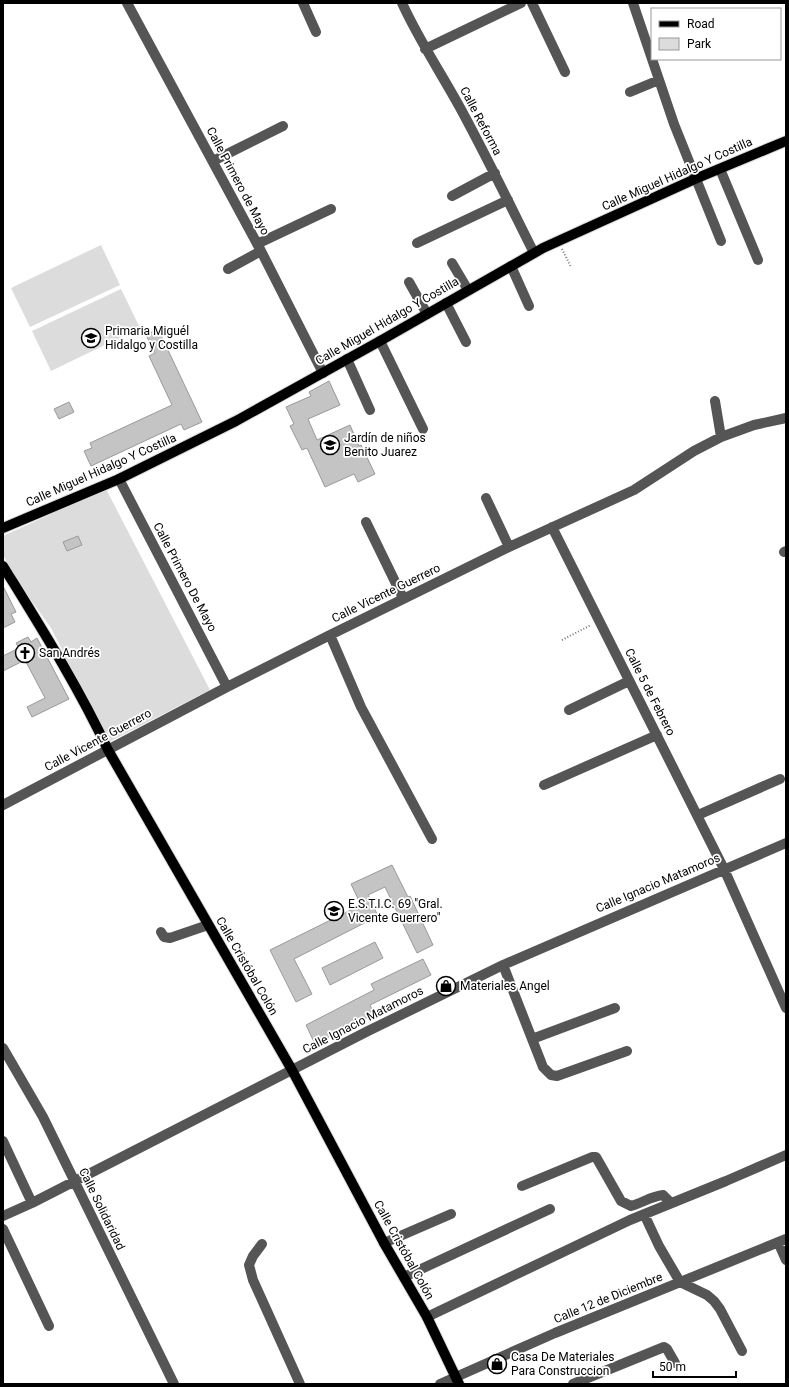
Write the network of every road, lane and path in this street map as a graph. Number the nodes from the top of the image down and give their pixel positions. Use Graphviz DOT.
graph roads {
  1 [pos="127,3"];
  2 [pos="302,3"];
  3 [pos="402,3"];
  4 [pos="521,3"];
  5 [pos="532,3"];
  6 [pos="635,3"];
  7 [pos="316,32"];
  8 [pos="425,49"];
  9 [pos="651,54"];
  10 [pos="653,60"];
  11 [pos="565,72"];
  12 [pos="659,80"];
  13 [pos="630,92"];
  14 [pos="283,126"];
  15 [pos="786,141"];
  16 [pos="213,161"];
  17 [pos="720,169"];
  18 [pos="495,173"];
  19 [pos="695,179"];
  20 [pos="452,196"];
  21 [pos="508,200"];
  22 [pos="331,209"];
  23 [pos="559,241"];
  24 [pos="721,241"];
  25 [pos="417,243"];
  26 [pos="259,248"];
  27 [pos="534,253"];
  28 [pos="758,260"];
  29 [pos="452,263"];
  30 [pos="511,266"];
  31 [pos="571,267"];
  32 [pos="228,269"];
  33 [pos="409,282"];
  34 [pos="468,290"];
  35 [pos="446,303"];
  36 [pos="529,306"];
  37 [pos="427,314"];
  38 [pos="380,341"];
  39 [pos="466,342"];
  40 [pos="347,359"];
  41 [pos="323,373"];
  42 [pos="715,401"];
  43 [pos="370,410"];
  44 [pos="786,418"];
  45 [pos="423,429"];
  46 [pos="721,437"];
  47 [pos="119,479"];
  48 [pos="486,498"];
  49 [pos="366,522"];
  50 [pos="552,527"];
  51 [pos="3,528"];
  52 [pos="509,547"];
  53 [pos="3,566"];
  54 [pos="403,598"];
  55 [pos="599,621"];
  56 [pos="330,635"];
  57 [pos="562,640"];
  58 [pos="630,681"];
  59 [pos="227,687"];
  60 [pos="569,710"];
  61 [pos="657,735"];
  62 [pos="108,750"];
  63 [pos="780,779"];
  64 [pos="544,785"];
  65 [pos="3,805"];
  66 [pos="698,815"];
  67 [pos="432,839"];
  68 [pos="786,842"];
  69 [pos="724,869"];
  70 [pos="208,925"];
  71 [pos="161,932"];
  72 [pos="502,965"];
  73 [pos="615,1008"];
  74 [pos="786,1008"];
  75 [pos="532,1039"];
  76 [pos="3,1048"];
  77 [pos="627,1051"];
  78 [pos="292,1070"];
  79 [pos="3,1141"];
  80 [pos="786,1155"];
  81 [pos="74,1182"];
  82 [pos="522,1186"];
  83 [pos="32,1203"];
  84 [pos="671,1203"];
  85 [pos="550,1208"];
  86 [pos="451,1214"];
  87 [pos="644,1214"];
  88 [pos="3,1216"];
  89 [pos="3,1229"];
  90 [pos="782,1240"];
  91 [pos="384,1243"];
  92 [pos="262,1244"];
  93 [pos="786,1260"];
  94 [pos="404,1277"];
  95 [pos="680,1282"];
  96 [pos="427,1317"];
  97 [pos="49,1326"];
  98 [pos="742,1351"];
  99 [pos="675,1363"];
  100 [pos="457,1381"];
  101 [pos="174,1384"];
  102 [pos="300,1384"];
  103 [pos="440,1384"];
  104 [pos="573,1384"];
  1 -- 16 [label="street, Calle Primero de Mayo"];
  2 -- 7 [label="street"];
  3 -- 8 [label="street, Calle Reforma"];
  4 -- 8 [label="street"];
  5 -- 11 [label="street"];
  6 -- 9 [label="street"];
  8 -- 18 [label="street, Calle Reforma"];
  10 -- 12 [label="street"];
  12 -- 13 [label="street"];
  12 -- 19 [label="street"];
  14 -- 16 [label="street"];
  15 -- 17 [label="main road, Calle Miguel Hidalgo Y Costilla"];
  16 -- 26 [label="street, Calle Primero de Mayo"];
  17 -- 19 [label="main road, Calle Miguel Hidalgo Y Costilla"];
  17 -- 28 [label="street"];
  18 -- 20 [label="street"];
  18 -- 21 [label="street, Calle Reforma"];
  19 -- 23 [label="main road, Calle Miguel Hidalgo Y Costilla"];
  19 -- 24 [label="street"];
  21 -- 25 [label="street"];
  21 -- 27 [label="street, Calle Reforma"];
  22 -- 26 [label="street"];
  23 -- 27 [label="main road, Calle Miguel Hidalgo Y Costilla"];
  23 -- 31 [label="path"];
  26 -- 32 [label="street"];
  26 -- 41 [label="street, Calle Primero de Mayo"];
  27 -- 30 [label="main road, Calle Miguel Hidalgo Y Costilla"];
  29 -- 34 [label="street"];
  30 -- 34 [label="main road, Calle Miguel Hidalgo Y Costilla"];
  30 -- 36 [label="street"];
  33 -- 37 [label="street"];
  34 -- 35 [label="main road, Calle Miguel Hidalgo Y Costilla"];
  35 -- 37 [label="main road, Calle Miguel Hidalgo Y Costilla"];
  35 -- 39 [label="street"];
  37 -- 38 [label="main road, Calle Miguel Hidalgo Y Costilla"];
  38 -- 40 [label="main road, Calle Miguel Hidalgo Y Costilla"];
  38 -- 45 [label="street"];
  40 -- 41 [label="main road, Calle Miguel Hidalgo Y Costilla"];
  40 -- 43 [label="street"];
  41 -- 47 [label="main road, Calle Miguel Hidalgo Y Costilla"];
  42 -- 46 [label="street"];
  44 -- 46 [label="street, Calle Vicente Guerrero"];
  46 -- 50 [label="street, Calle Vicente Guerrero"];
  47 -- 51 [label="main road, Calle Miguel Hidalgo Y Costilla"];
  47 -- 59 [label="street, Calle Primero De Mayo"];
  48 -- 52 [label="street"];
  49 -- 54 [label="street"];
  50 -- 52 [label="street, Calle Vicente Guerrero"];
  50 -- 55 [label="street, Calle 5 de Febrero"];
  52 -- 54 [label="street, Calle Vicente Guerrero"];
  53 -- 62 [label="main road, Calle Cristóbal Colón"];
  54 -- 56 [label="street, Calle Vicente Guerrero"];
  55 -- 57 [label="path"];
  55 -- 58 [label="street, Calle 5 de Febrero"];
  56 -- 59 [label="street, Calle Vicente Guerrero"];
  56 -- 67 [label="street"];
  58 -- 60 [label="street"];
  58 -- 61 [label="street, Calle 5 de Febrero"];
  59 -- 62 [label="street, Calle Vicente Guerrero"];
  61 -- 64 [label="street"];
  61 -- 66 [label="street, Calle 5 de Febrero"];
  62 -- 65 [label="street, Calle Vicente Guerrero"];
  62 -- 70 [label="main road, Calle Cristóbal Colón"];
  63 -- 66 [label="street"];
  66 -- 69 [label="street, Calle 5 de Febrero"];
  68 -- 69 [label="street, Calle Ignacio Matamoros"];
  69 -- 72 [label="street, Calle Ignacio Matamoros"];
  69 -- 74 [label="street, Calle 5 de Febrero"];
  70 -- 71 [label="street"];
  70 -- 78 [label="main road, Calle Cristóbal Colón"];
  72 -- 75 [label="street"];
  72 -- 78 [label="street, Calle Ignacio Matamoros"];
  73 -- 75 [label="street"];
  75 -- 77 [label="street"];
  76 -- 81 [label="street, Calle Solidaridad"];
  78 -- 81 [label="street, Calle Ignacio Matamoros"];
  78 -- 91 [label="main road, Calle Cristóbal Colón"];
  79 -- 83 [label="street"];
  80 -- 84 [label="street"];
  81 -- 83 [label="street, Calle Ignacio Matamoros"];
  81 -- 101 [label="street, Calle Solidaridad"];
  82 -- 84 [label="street"];
  83 -- 88 [label="street, Calle Ignacio Matamoros"];
  84 -- 87 [label="street"];
  85 -- 94 [label="street"];
  86 -- 91 [label="street"];
  87 -- 95 [label="street"];
  87 -- 96 [label="street"];
  89 -- 97 [label="street"];
  90 -- 93 [label="street"];
  90 -- 95 [label="street, Calle 12 de Diciembre"];
  91 -- 94 [label="main road, Calle Cristóbal Colón"];
  92 -- 102 [label="street"];
  94 -- 96 [label="main road, Calle Cristóbal Colón"];
  95 -- 98 [label="street"];
  95 -- 100 [label="street, Calle 12 de Diciembre"];
  96 -- 100 [label="main road, Calle Cristóbal Colón"];
  99 -- 104 [label="street"];
  100 -- 103 [label="street, Calle 12 de Diciembre"];
}
